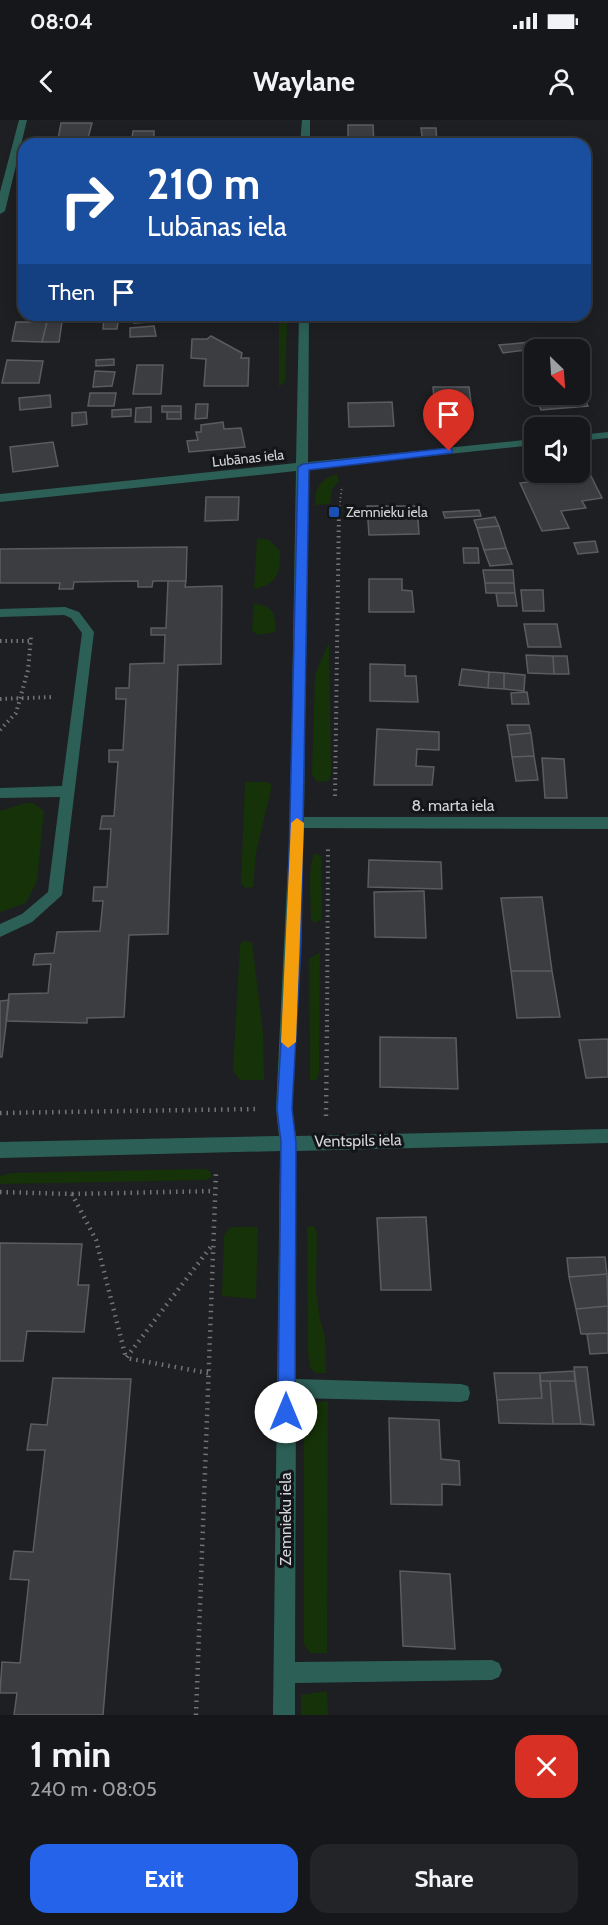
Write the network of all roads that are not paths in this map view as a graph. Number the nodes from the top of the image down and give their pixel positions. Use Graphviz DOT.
graph roads {
  1 [pos="23,120"];
  2 [pos="306,120"];
  3 [pos="18,138"];
  4 [pos="305,138"];
  5 [pos="18,140"];
  6 [pos="0,211"];
  7 [pos="304,321"];
  8 [pos="608,435"];
  9 [pos="590,437"];
  10 [pos="524,443"];
  11 [pos="303,467"];
  12 [pos="0,498"];
  13 [pos="0,613"];
  14 [pos="69,791"];
  15 [pos="0,793"];
  16 [pos="297,822"];
  17 [pos="608,823"];
  18 [pos="0,931"];
  19 [pos="608,1136"];
  20 [pos="288,1142"];
  21 [pos="0,1150"];
  22 [pos="286,1388"];
  23 [pos="461,1393"];
  24 [pos="492,1670"];
  25 [pos="284,1673"];
  26 [pos="284,1715"];
  1 -- 3 [label="street"];
  2 -- 4 [label="street"];
  5 -- 6 [label="street"];
  7 -- 11 [label="street, Zemnieku iela"];
  8 -- 9 [label="street"];
  10 -- 11 [label="street, Lubānas iela"];
  11 -- 12 [label="street, Lubānas iela"];
  11 -- 16 [label="street, Zemnieku iela"];
  13 -- 14 [label="street"];
  14 -- 15 [label="street"];
  14 -- 18 [label="street"];
  16 -- 17 [label="street, 8. marta iela"];
  16 -- 20 [label="street, Zemnieku iela"];
  19 -- 20 [label="street, Ventspils iela"];
  20 -- 21 [label="street, Ventspils iela"];
  20 -- 22 [label="street, Zemnieku iela"];
  22 -- 23 [label="street"];
  22 -- 25 [label="street, Zemnieku iela"];
  24 -- 25 [label="street"];
  25 -- 26 [label="street, Zemnieku iela"];
}
